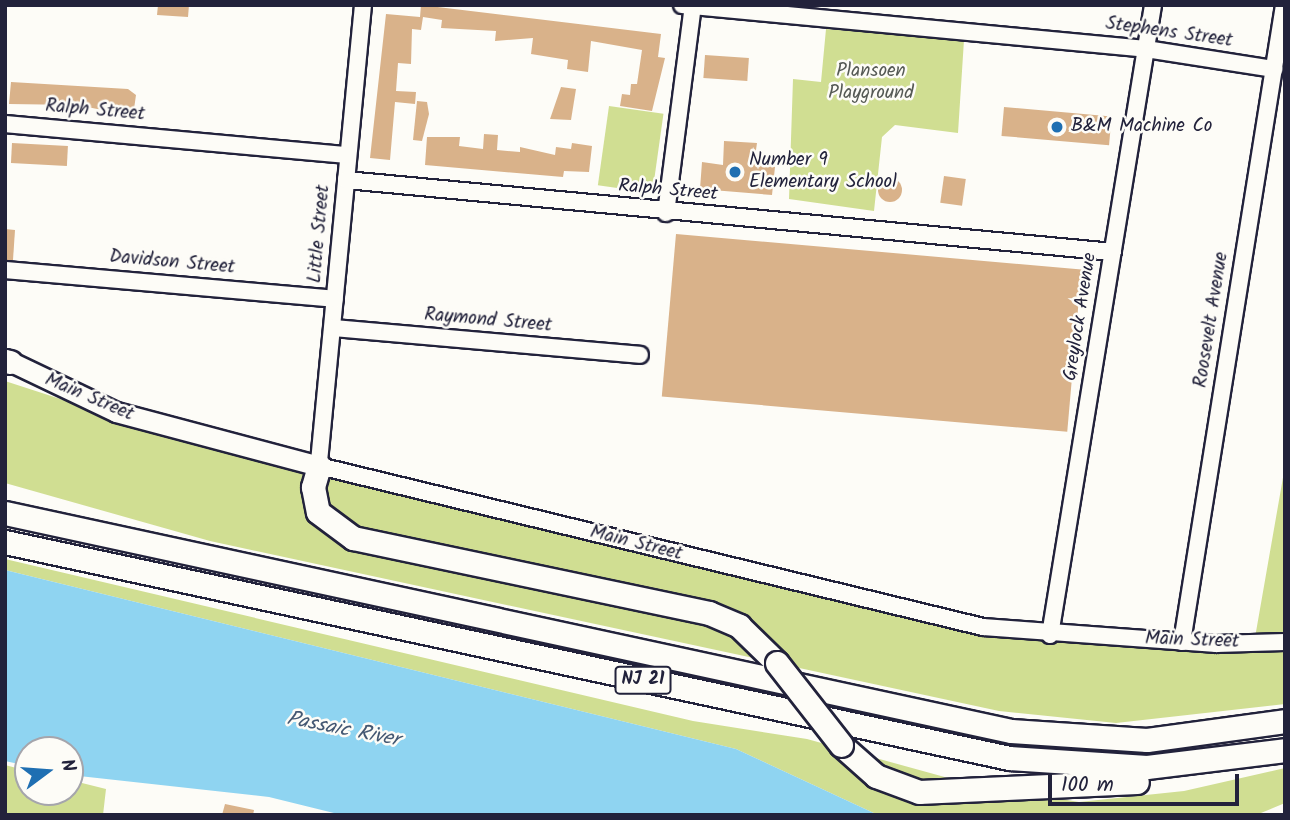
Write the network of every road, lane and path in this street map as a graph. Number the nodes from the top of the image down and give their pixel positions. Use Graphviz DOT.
graph roads {
  1 [pos="363,5"];
  2 [pos="682,5"];
  3 [pos="1153,5"];
  4 [pos="1284,5"];
  5 [pos="693,6"];
  6 [pos="1146,49"];
  7 [pos="1274,69"];
  8 [pos="5,124"];
  9 [pos="348,155"];
  10 [pos="346,180"];
  11 [pos="666,213"];
  12 [pos="1112,252"];
  13 [pos="5,270"];
  14 [pos="335,299"];
  15 [pos="333,328"];
  16 [pos="640,355"];
  17 [pos="7,360"];
  18 [pos="319,466"];
  19 [pos="5,496"];
  20 [pos="5,513"];
  21 [pos="5,542"];
  22 [pos="289,575"];
  23 [pos="1050,635"];
  24 [pos="1182,642"];
  25 [pos="1285,642"];
  26 [pos="1285,721"];
  27 [pos="1285,752"];
  1 -- 9 [label="street, Little Street"];
  2 -- 5 [label="street, Stephens Street"];
  3 -- 6 [label="street, Greylock Avenue"];
  4 -- 7 [label="street, Roosevelt Avenue"];
  5 -- 6 [label="street, Stephens Street"];
  5 -- 11 [label="street"];
  6 -- 7 [label="street, Stephens Street"];
  6 -- 12 [label="street, Greylock Avenue"];
  7 -- 24 [label="street, Roosevelt Avenue"];
  8 -- 9 [label="street, Ralph Street"];
  9 -- 10 [label="street, Little Street"];
  10 -- 11 [label="street, Ralph Street"];
  10 -- 14 [label="street, Little Street"];
  11 -- 12 [label="street, Ralph Street"];
  12 -- 23 [label="street, Greylock Avenue"];
  13 -- 14 [label="street, Davidson Street"];
  14 -- 15 [label="street, Little Street"];
  15 -- 16 [label="street, Raymond Street"];
  15 -- 18 [label="street, Little Street"];
  17 -- 18 [label="main road, Main Street"];
  18 -- 23 [label="street, Main Street"];
  18 -- 27 [label="highway, bridge"];
  19 -- 22 [label="highway"];
  20 -- 22 [label="highway, NJ 21"];
  21 -- 27 [label="highway, NJ 21"];
  22 -- 26 [label="highway, NJ 21"];
  23 -- 24 [label="street, Main Street"];
  24 -- 25 [label="street, Main Street"];
}
